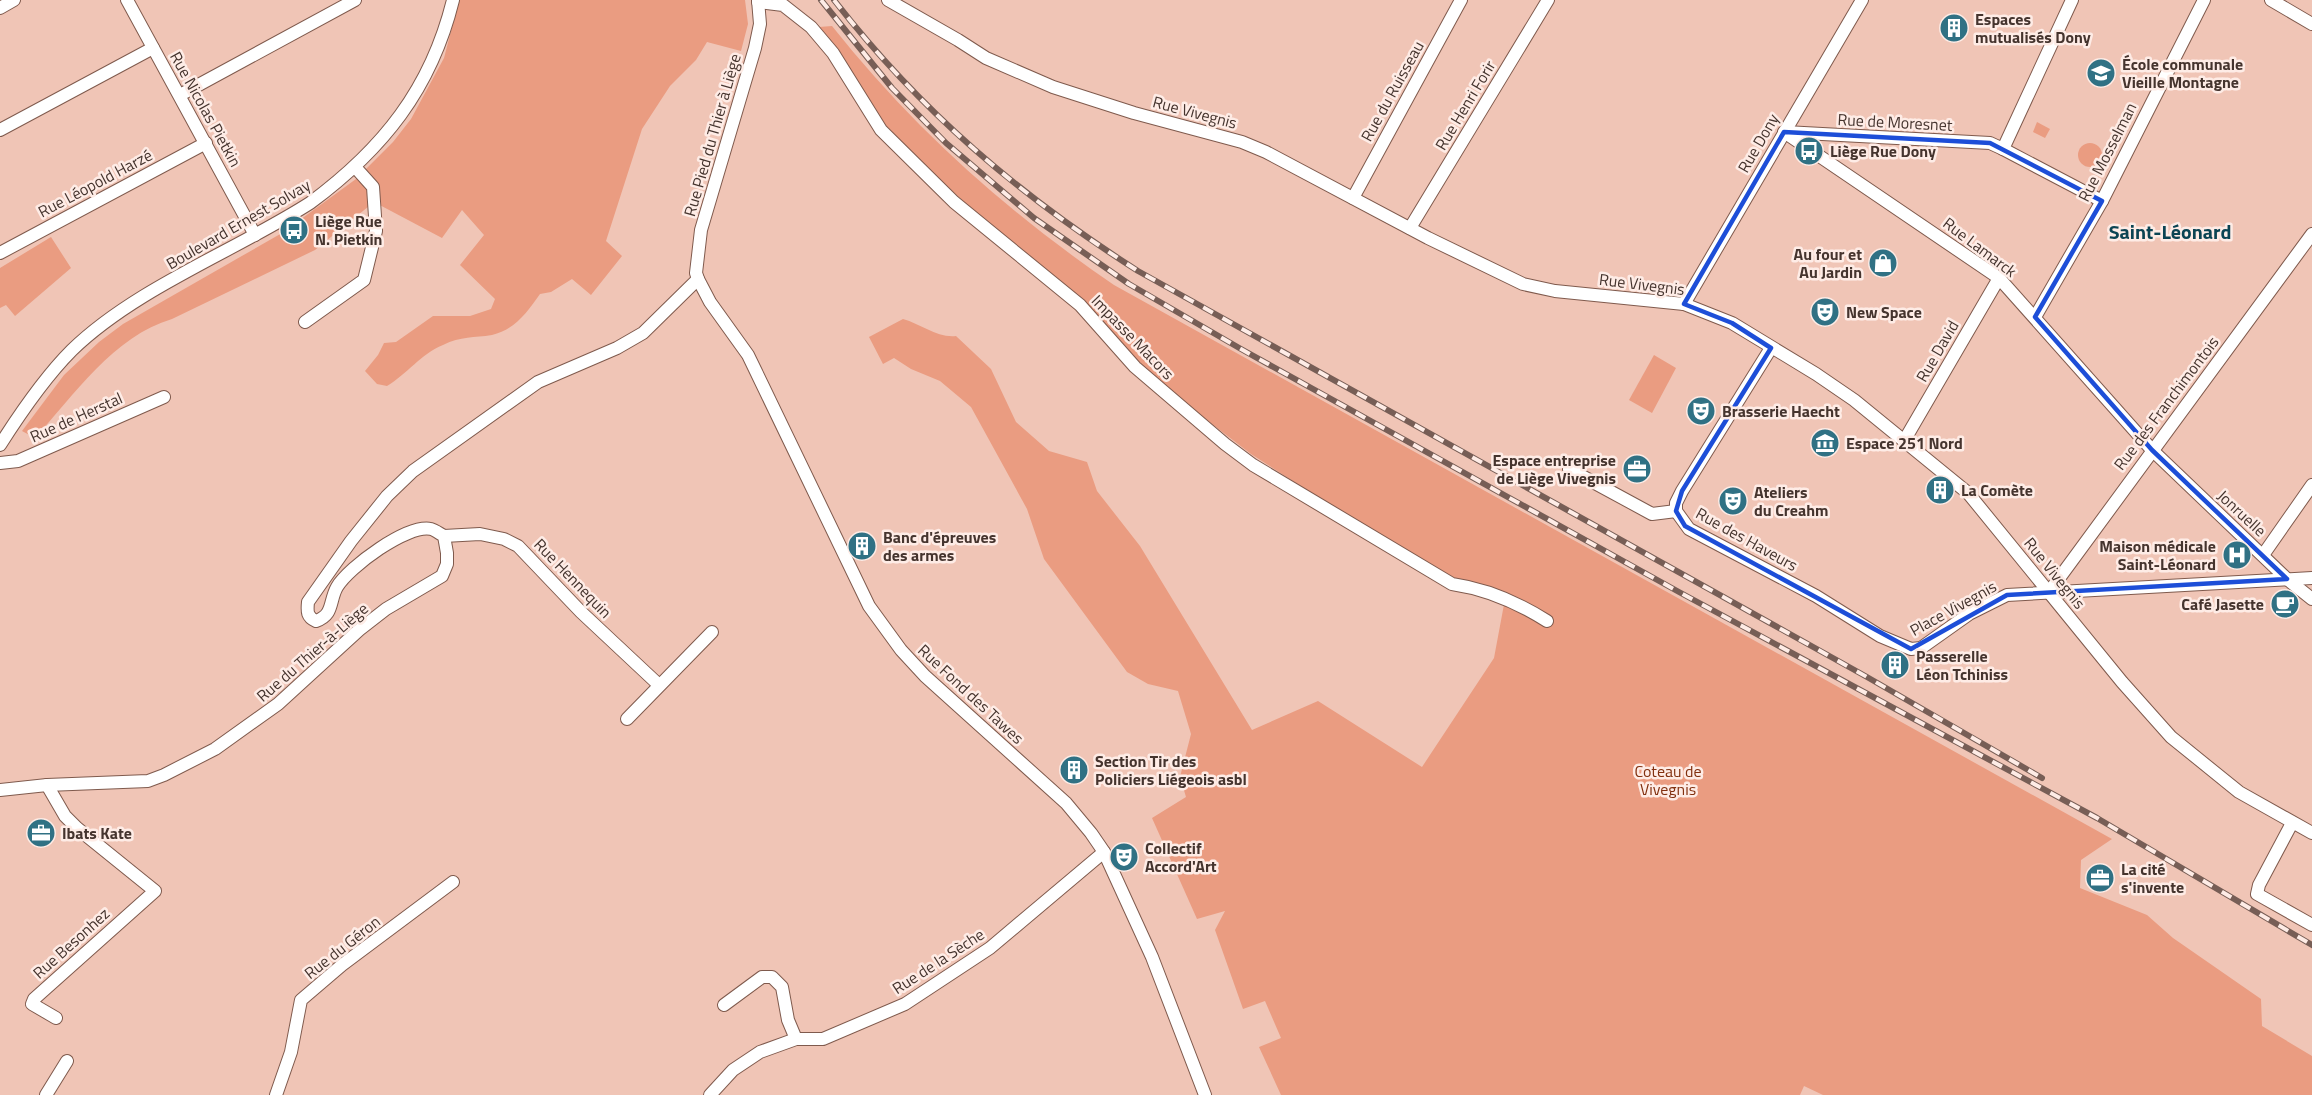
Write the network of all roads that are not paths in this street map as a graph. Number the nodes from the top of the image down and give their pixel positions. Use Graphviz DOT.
graph roads {
  1 [pos="14,0"];
  2 [pos="128,0"];
  3 [pos="355,0"];
  4 [pos="453,0"];
  5 [pos="888,0"];
  6 [pos="1461,0"];
  7 [pos="1548,0"];
  8 [pos="1862,0"];
  9 [pos="2072,0"];
  10 [pos="2204,0"];
  11 [pos="2271,0"];
  12 [pos="758,1"];
  13 [pos="0,8"];
  14 [pos="2312,24"];
  15 [pos="153,48"];
  16 [pos="180,95"];
  17 [pos="0,130"];
  18 [pos="1784,132"];
  19 [pos="206,143"];
  20 [pos="2003,149"];
  21 [pos="355,167"];
  22 [pos="1353,198"];
  23 [pos="2102,201"];
  24 [pos="1410,228"];
  25 [pos="2312,234"];
  26 [pos="255,235"];
  27 [pos="0,253"];
  28 [pos="1999,278"];
  29 [pos="698,279"];
  30 [pos="1684,304"];
  31 [pos="2035,317"];
  32 [pos="305,322"];
  33 [pos="1771,348"];
  34 [pos="164,397"];
  35 [pos="1904,441"];
  36 [pos="0,445"];
  37 [pos="2152,450"];
  38 [pos="0,463"];
  39 [pos="1569,469"];
  40 [pos="2312,485"];
  41 [pos="1676,511"];
  42 [pos="444,536"];
  43 [pos="2263,555"];
  44 [pos="2312,578"];
  45 [pos="2287,579"];
  46 [pos="2049,592"];
  47 [pos="1816,596"];
  48 [pos="2312,599"];
  49 [pos="1547,621"];
  50 [pos="712,632"];
  51 [pos="659,685"];
  52 [pos="627,719"];
  53 [pos="47,785"];
  54 [pos="0,790"];
  55 [pos="2292,823"];
  56 [pos="2312,833"];
  57 [pos="1104,852"];
  58 [pos="453,882"];
  59 [pos="2312,925"];
  60 [pos="724,1005"];
  61 [pos="56,1018"];
  62 [pos="796,1039"];
  63 [pos="66,1061"];
  64 [pos="46,1095"];
  65 [pos="276,1095"];
  66 [pos="710,1095"];
  67 [pos="1205,1095"];
  1 -- 13 [label="street"];
  2 -- 15 [label="street, Rue Nicolas Pietkin"];
  3 -- 16 [label="street"];
  4 -- 21 [label="street, Boulevard Ernest Solvay"];
  5 -- 22 [label="street, Rue Vivegnis"];
  6 -- 22 [label="street, Rue du Ruisseau"];
  7 -- 24 [label="street, Rue Henri Forir"];
  8 -- 18 [label="street, Rue Dony"];
  9 -- 20 [label="street"];
  10 -- 23 [label="street, Rue Mosselman"];
  11 -- 14 [label="street"];
  12 -- 29 [label="street, Rue Pied du Thier à Liège"];
  12 -- 49 [label="street, Impasse Macors"];
  15 -- 16 [label="street, Rue Nicolas Pietkin"];
  15 -- 17 [label="street"];
  16 -- 19 [label="street, Rue Nicolas Pietkin"];
  18 -- 20 [label="street, Rue de Moresnet"];
  18 -- 28 [label="street, Rue Lamarck"];
  18 -- 30 [label="street, Rue Dony"];
  19 -- 26 [label="street, Rue Nicolas Pietkin"];
  19 -- 27 [label="street, Rue Léopold Harzé"];
  20 -- 23 [label="street, Rue de Moresnet"];
  21 -- 26 [label="street, Boulevard Ernest Solvay"];
  21 -- 32 [label="street"];
  22 -- 24 [label="street, Rue Vivegnis"];
  23 -- 31 [label="street, Rue Mosselman"];
  24 -- 30 [label="street, Rue Vivegnis"];
  25 -- 37 [label="street, Rue des Franchimontois"];
  26 -- 36 [label="street, Boulevard Ernest Solvay"];
  28 -- 31 [label="street, Rue Lamarck"];
  28 -- 35 [label="street, Rue David"];
  29 -- 42 [label="street, Rue du Thier-à-Liège"];
  29 -- 57 [label="street, Rue Fond des Tawes"];
  30 -- 33 [label="street, Rue Vivegnis"];
  31 -- 37 [label="street, Rue Lamarck"];
  33 -- 35 [label="street, Rue Vivegnis"];
  33 -- 41 [label="street"];
  34 -- 38 [label="street, Rue de Herstal"];
  35 -- 46 [label="street, Rue Vivegnis"];
  37 -- 43 [label="street, Jonruelle"];
  37 -- 46 [label="street, Rue des Franchimontois"];
  39 -- 41 [label="street, Rue des Haveurs"];
  40 -- 43 [label="street"];
  41 -- 47 [label="street, Rue des Haveurs"];
  42 -- 51 [label="street, Rue Hennequin"];
  42 -- 53 [label="street, Rue du Thier-à-Liège"];
  43 -- 45 [label="street, Jonruelle"];
  44 -- 45 [label="street"];
  45 -- 46 [label="street"];
  45 -- 48 [label="street, Jonruelle"];
  46 -- 47 [label="street, Place Vivegnis"];
  46 -- 55 [label="street, Rue Vivegnis"];
  50 -- 51 [label="street"];
  51 -- 52 [label="street"];
  53 -- 54 [label="street, Rue du Thier-à-Liège"];
  53 -- 61 [label="street, Rue Besonhez"];
  55 -- 56 [label="street, Rue Vivegnis"];
  55 -- 59 [label="street"];
  57 -- 62 [label="street, Rue de la Sèche"];
  57 -- 67 [label="street, Rue Fond des Tawes"];
  58 -- 65 [label="street, Rue du Géron"];
  60 -- 62 [label="street"];
  62 -- 66 [label="street, Rue de la Sèche"];
  63 -- 64 [label="street"];
}
